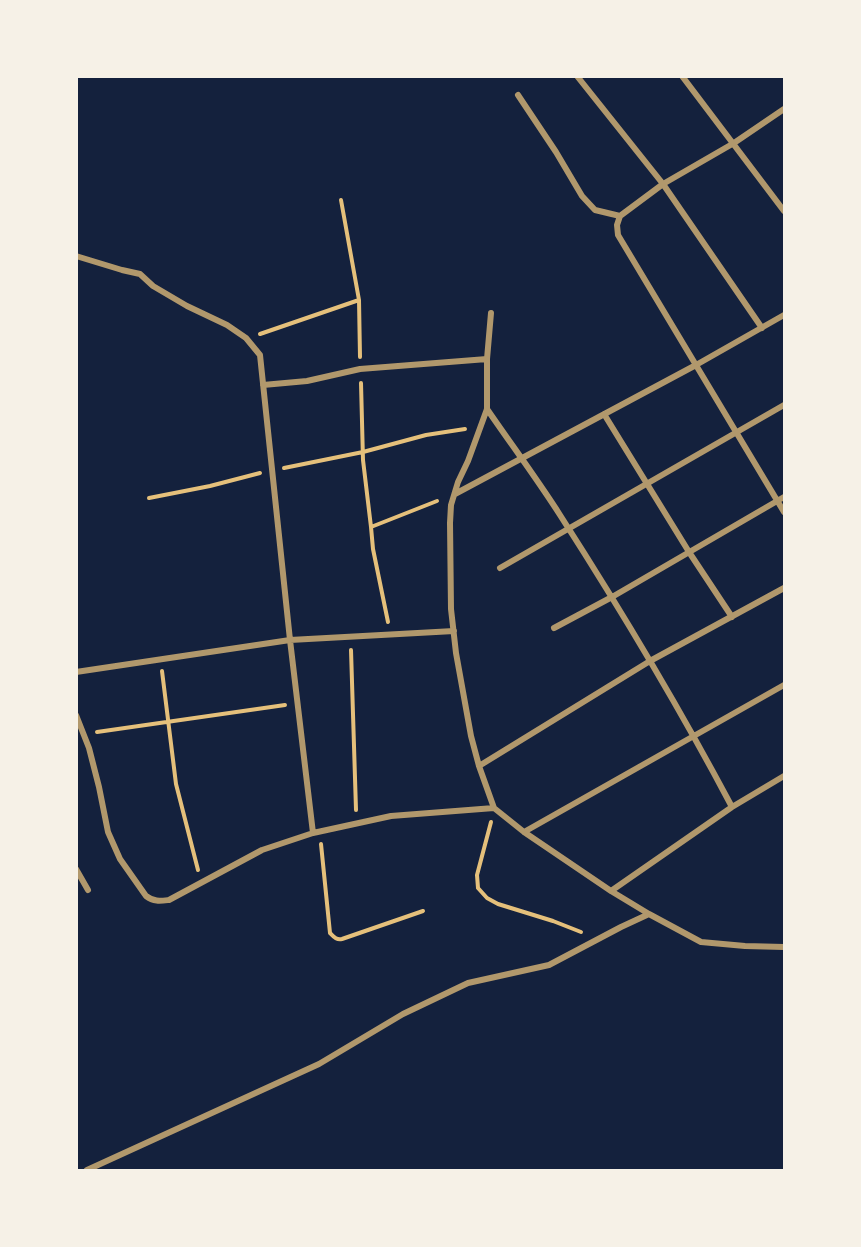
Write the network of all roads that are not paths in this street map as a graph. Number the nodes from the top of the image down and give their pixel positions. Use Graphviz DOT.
graph roads {
  1 [pos="577,76"];
  2 [pos="682,76"];
  3 [pos="518,95"];
  4 [pos="784,109"];
  5 [pos="734,143"];
  6 [pos="663,184"];
  7 [pos="784,212"];
  8 [pos="620,216"];
  9 [pos="76,256"];
  10 [pos="491,313"];
  11 [pos="784,315"];
  12 [pos="762,328"];
  13 [pos="487,358"];
  14 [pos="696,365"];
  15 [pos="263,385"];
  16 [pos="784,405"];
  17 [pos="487,409"];
  18 [pos="604,414"];
  19 [pos="736,432"];
  20 [pos="521,459"];
  21 [pos="646,484"];
  22 [pos="455,494"];
  23 [pos="784,497"];
  24 [pos="778,501"];
  25 [pos="784,512"];
  26 [pos="569,529"];
  27 [pos="689,552"];
  28 [pos="500,568"];
  29 [pos="784,588"];
  30 [pos="612,597"];
  31 [pos="732,617"];
  32 [pos="554,628"];
  33 [pos="454,631"];
  34 [pos="290,640"];
  35 [pos="650,661"];
  36 [pos="76,672"];
  37 [pos="784,685"];
  38 [pos="76,715"];
  39 [pos="694,736"];
  40 [pos="479,766"];
  41 [pos="784,777"];
  42 [pos="732,807"];
  43 [pos="494,808"];
  44 [pos="317,832"];
  45 [pos="524,832"];
  46 [pos="76,869"];
  47 [pos="88,890"];
  48 [pos="611,891"];
  49 [pos="648,914"];
  50 [pos="784,947"];
  51 [pos="87,1170"];
  1 -- 6 [label="street"];
  2 -- 5 [label="street"];
  3 -- 8 [label="street"];
  4 -- 5 [label="street"];
  5 -- 6 [label="street"];
  5 -- 7 [label="street"];
  6 -- 8 [label="street"];
  6 -- 12 [label="street"];
  8 -- 14 [label="street"];
  9 -- 15 [label="street"];
  10 -- 13 [label="street"];
  11 -- 12 [label="street"];
  12 -- 14 [label="street"];
  13 -- 15 [label="street"];
  13 -- 17 [label="street"];
  14 -- 18 [label="street"];
  14 -- 19 [label="street"];
  15 -- 34 [label="street"];
  16 -- 19 [label="street"];
  17 -- 20 [label="street"];
  17 -- 22 [label="street"];
  18 -- 20 [label="street"];
  18 -- 21 [label="street"];
  19 -- 21 [label="street"];
  19 -- 24 [label="street"];
  20 -- 22 [label="street"];
  20 -- 26 [label="street"];
  21 -- 26 [label="street"];
  21 -- 27 [label="street"];
  22 -- 33 [label="street"];
  23 -- 24 [label="street"];
  24 -- 25 [label="street"];
  24 -- 27 [label="street"];
  26 -- 28 [label="street"];
  26 -- 30 [label="street"];
  27 -- 30 [label="street"];
  27 -- 31 [label="street"];
  29 -- 31 [label="street"];
  30 -- 32 [label="street"];
  30 -- 35 [label="street"];
  31 -- 35 [label="street"];
  33 -- 34 [label="street"];
  33 -- 40 [label="street"];
  34 -- 36 [label="street"];
  34 -- 44 [label="street"];
  35 -- 39 [label="street"];
  35 -- 40 [label="street"];
  37 -- 39 [label="street"];
  38 -- 44 [label="street"];
  39 -- 42 [label="street"];
  39 -- 45 [label="street"];
  40 -- 43 [label="street"];
  41 -- 42 [label="street"];
  42 -- 48 [label="street"];
  43 -- 44 [label="street"];
  43 -- 45 [label="street"];
  45 -- 48 [label="street"];
  46 -- 47 [label="street"];
  48 -- 49 [label="street"];
  49 -- 50 [label="street"];
  49 -- 51 [label="street"];
}
